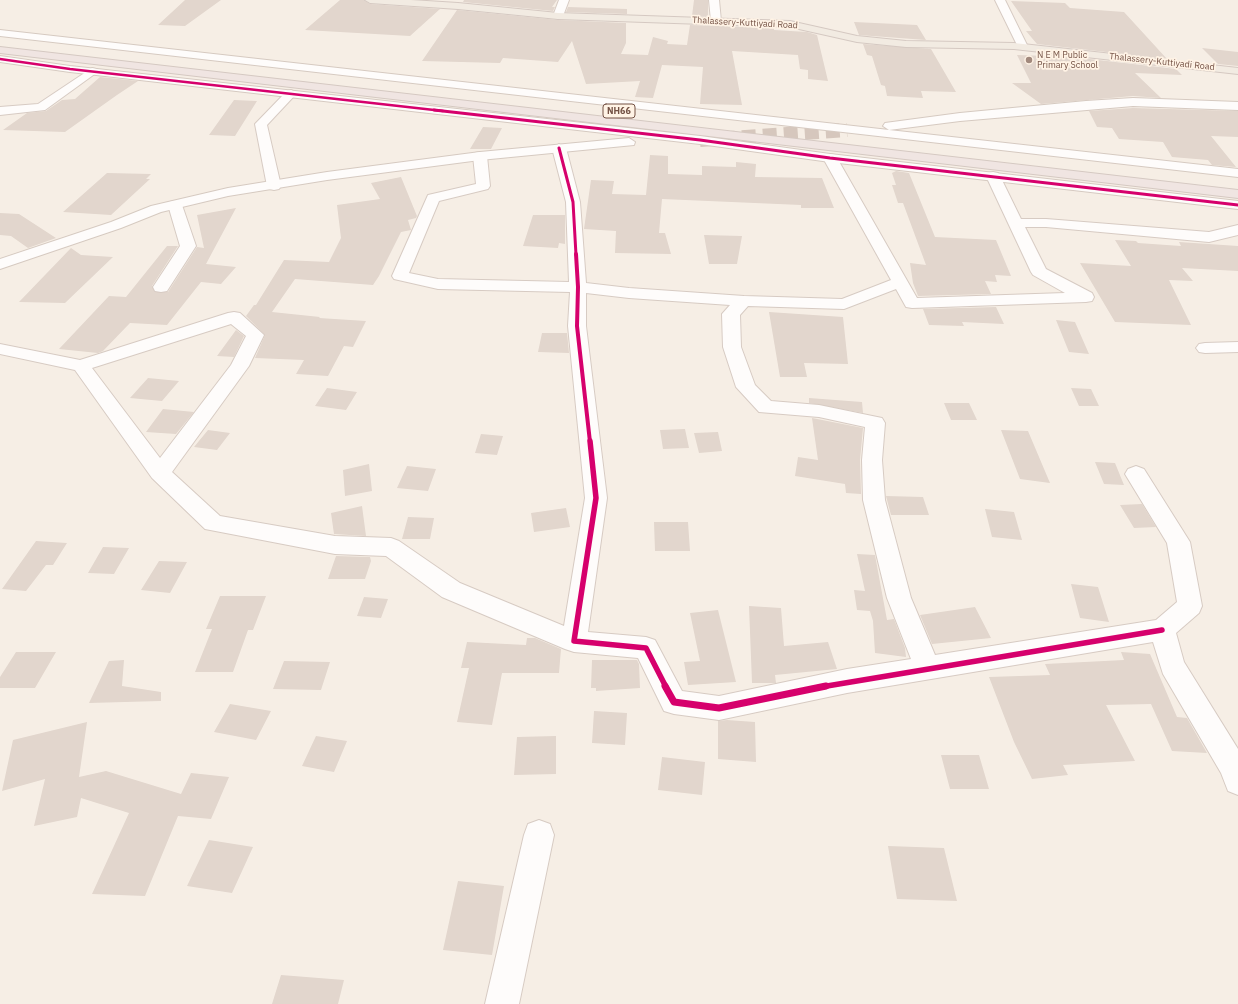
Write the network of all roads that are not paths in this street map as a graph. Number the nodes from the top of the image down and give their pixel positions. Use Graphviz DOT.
graph roads {
  1 [pos="370,0"];
  2 [pos="564,0"];
  3 [pos="714,0"];
  4 [pos="1000,0"];
  5 [pos="558,16"];
  6 [pos="716,21"];
  7 [pos="0,33"];
  8 [pos="0,41"];
  9 [pos="1023,47"];
  10 [pos="0,50"];
  11 [pos="0,59"];
  12 [pos="92,71"];
  13 [pos="1238,71"];
  14 [pos="291,93"];
  15 [pos="1238,106"];
  16 [pos="0,111"];
  17 [pos="846,130"];
  18 [pos="700,140"];
  19 [pos="560,148"];
  20 [pos="480,156"];
  21 [pos="830,158"];
  22 [pos="1238,173"];
  23 [pos="993,176"];
  24 [pos="1238,181"];
  25 [pos="274,186"];
  26 [pos="1238,194"];
  27 [pos="175,205"];
  28 [pos="1238,205"];
  29 [pos="1017,223"];
  30 [pos="1238,230"];
  31 [pos="0,264"];
  32 [pos="900,282"];
  33 [pos="161,287"];
  34 [pos="578,287"];
  35 [pos="744,300"];
  36 [pos="1238,347"];
  37 [pos="1205,348"];
  38 [pos="0,349"];
  39 [pos="81,366"];
  40 [pos="160,473"];
  41 [pos="1136,474"];
  42 [pos="1162,630"];
  43 [pos="574,641"];
  44 [pos="927,668"];
  45 [pos="1238,781"];
  46 [pos="539,835"];
  47 [pos="502,1004"];
  1 -- 5 [label="main road, Thalassery-Kuttiyadi Road"];
  2 -- 5 [label="street"];
  3 -- 6 [label="street"];
  4 -- 9 [label="street"];
  5 -- 6 [label="main road, Thalassery-Kuttiyadi Road"];
  6 -- 9 [label="main road, Thalassery-Kuttiyadi Road"];
  7 -- 17 [label="street"];
  8 -- 24 [label="highway, NH66"];
  9 -- 13 [label="main road, Thalassery-Kuttiyadi Road"];
  10 -- 26 [label="highway, NH66"];
  11 -- 12 [label="street"];
  12 -- 14 [label="street"];
  12 -- 16 [label="street"];
  14 -- 18 [label="street"];
  14 -- 25 [label="street"];
  15 -- 17 [label="street"];
  17 -- 22 [label="street"];
  18 -- 19 [label="street"];
  18 -- 21 [label="street"];
  19 -- 20 [label="street"];
  19 -- 34 [label="street"];
  20 -- 25 [label="street"];
  20 -- 34 [label="street"];
  21 -- 23 [label="street"];
  21 -- 32 [label="street"];
  23 -- 28 [label="street"];
  23 -- 29 [label="street"];
  25 -- 27 [label="street"];
  27 -- 31 [label="street"];
  27 -- 33 [label="street"];
  29 -- 30 [label="street"];
  29 -- 32 [label="street"];
  32 -- 35 [label="street"];
  34 -- 35 [label="street"];
  34 -- 43 [label="street"];
  35 -- 44 [label="street"];
  36 -- 37 [label="street"];
  38 -- 39 [label="street"];
  39 -- 40 [label="street"];
  39 -- 40 [label="street"];
  40 -- 43 [label="street"];
  41 -- 42 [label="street"];
  42 -- 44 [label="street"];
  42 -- 45 [label="street"];
  43 -- 44 [label="street"];
  46 -- 47 [label="street"];
}
